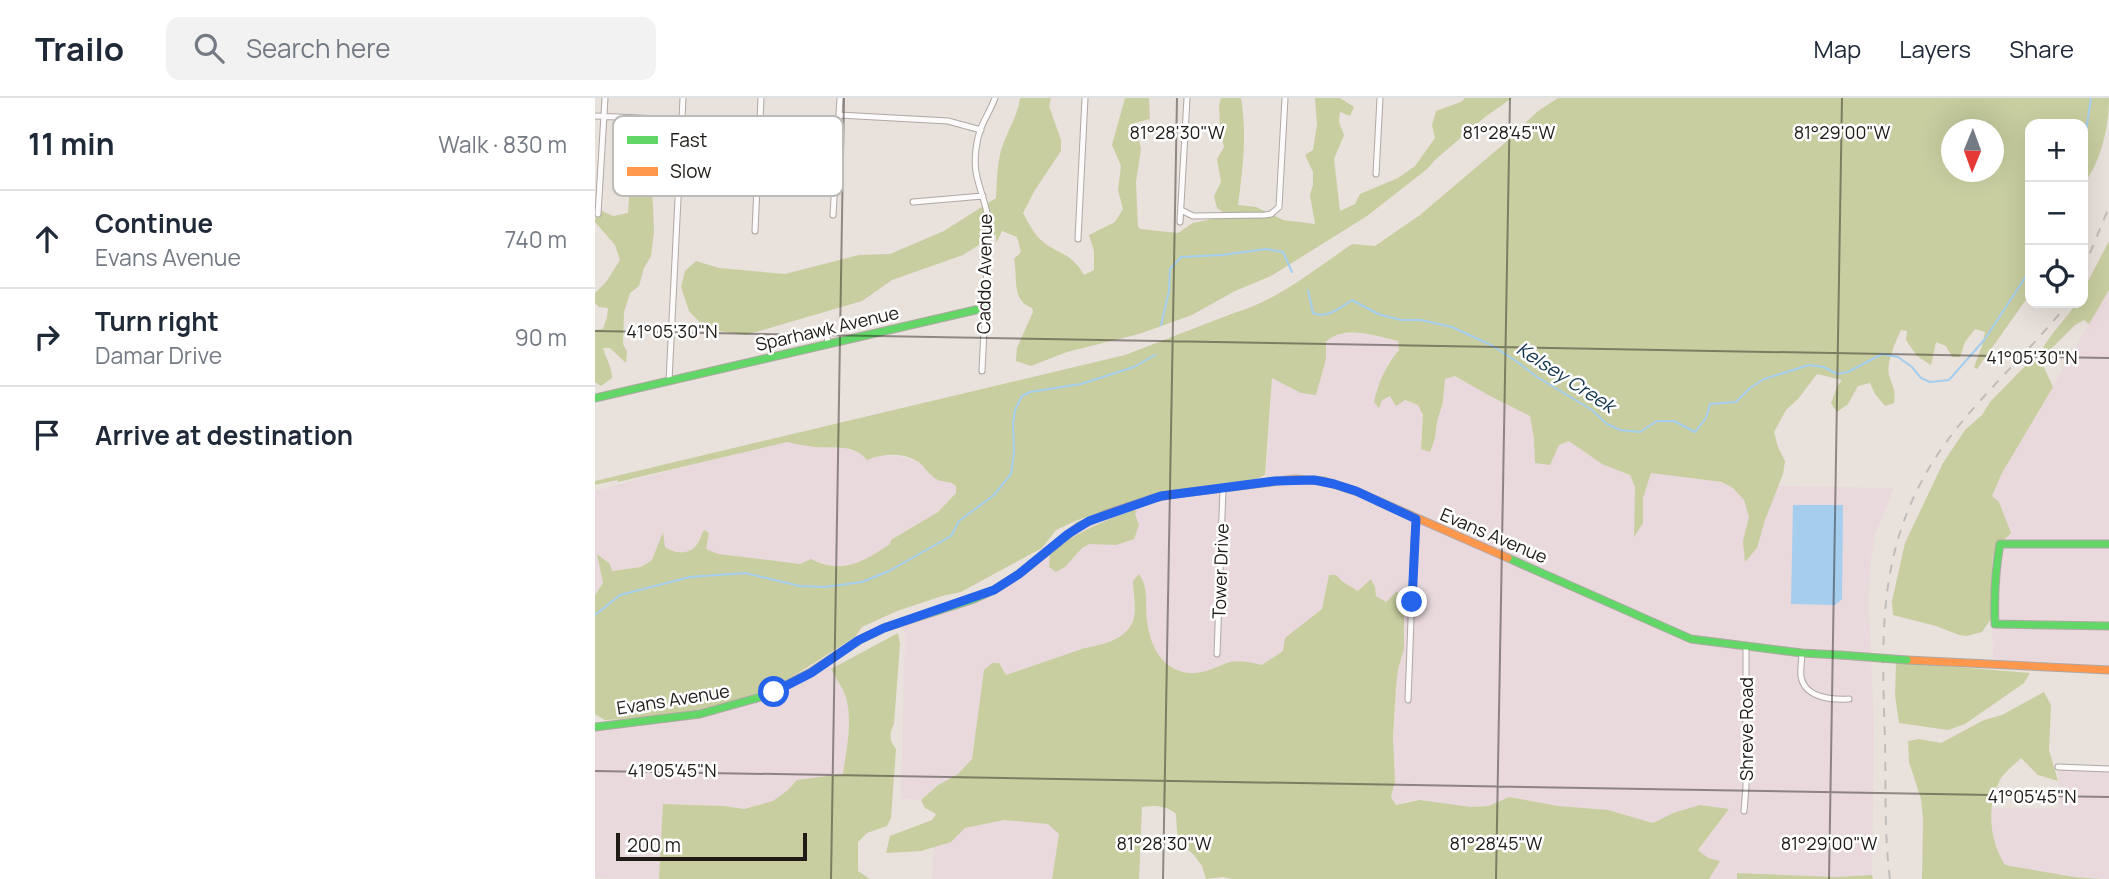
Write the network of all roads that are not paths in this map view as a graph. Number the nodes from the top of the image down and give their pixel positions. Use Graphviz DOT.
graph roads {
  1 [pos="605,98"];
  2 [pos="683,98"];
  3 [pos="761,98"];
  4 [pos="840,98"];
  5 [pos="995,98"];
  6 [pos="1085,98"];
  7 [pos="1187,98"];
  8 [pos="1285,98"];
  9 [pos="1380,98"];
  10 [pos="839,115"];
  11 [pos="595,116"];
  12 [pos="604,116"];
  13 [pos="613,116"];
  14 [pos="682,116"];
  15 [pos="760,116"];
  16 [pos="981,130"];
  17 [pos="1376,174"];
  18 [pos="678,196"];
  19 [pos="757,196"];
  20 [pos="834,196"];
  21 [pos="983,196"];
  22 [pos="913,202"];
  23 [pos="1181,210"];
  24 [pos="598,214"];
  25 [pos="833,215"];
  26 [pos="1180,222"];
  27 [pos="755,231"];
  28 [pos="1078,239"];
  29 [pos="984,308"];
  30 [pos="826,330"];
  31 [pos="828,343"];
  32 [pos="982,371"];
  33 [pos="669,380"];
  34 [pos="595,398"];
  35 [pos="1223,489"];
  36 [pos="1416,519"];
  37 [pos="2109,544"];
  38 [pos="2109,626"];
  39 [pos="1746,646"];
  40 [pos="1802,653"];
  41 [pos="1217,654"];
  42 [pos="2109,670"];
  43 [pos="1408,699"];
  44 [pos="1849,699"];
  45 [pos="595,727"];
  46 [pos="2058,767"];
  47 [pos="2109,769"];
  48 [pos="1744,811"];
  1 -- 12 [label="street"];
  2 -- 14 [label="street"];
  3 -- 15 [label="street"];
  4 -- 10 [label="street"];
  5 -- 16 [label="street, Caddo Avenue"];
  6 -- 28 [label="street"];
  7 -- 23 [label="street"];
  8 -- 23 [label="street"];
  9 -- 17 [label="street"];
  10 -- 16 [label="street"];
  11 -- 12 [label="street"];
  12 -- 13 [label="street"];
  12 -- 24 [label="street"];
  16 -- 21 [label="street, Caddo Avenue"];
  18 -- 33 [label="street"];
  19 -- 27 [label="street"];
  20 -- 25 [label="street"];
  21 -- 22 [label="street"];
  21 -- 29 [label="street, Caddo Avenue"];
  23 -- 26 [label="street"];
  29 -- 31 [label="street, Sparhawk Avenue"];
  29 -- 32 [label="street, Caddo Avenue"];
  30 -- 31 [label="street"];
  31 -- 33 [label="street, Sparhawk Avenue"];
  33 -- 34 [label="street, Sparhawk Avenue"];
  35 -- 36 [label="street, Evans Avenue"];
  35 -- 41 [label="street, Tower Drive"];
  35 -- 45 [label="street, Evans Avenue"];
  36 -- 39 [label="street, Evans Avenue"];
  36 -- 43 [label="street"];
  37 -- 38 [label="street"];
  39 -- 40 [label="street, Evans Avenue"];
  39 -- 48 [label="street, Shreve Road"];
  40 -- 42 [label="street, Evans Avenue, bridge"];
  40 -- 44 [label="street"];
  46 -- 47 [label="street"];
}
